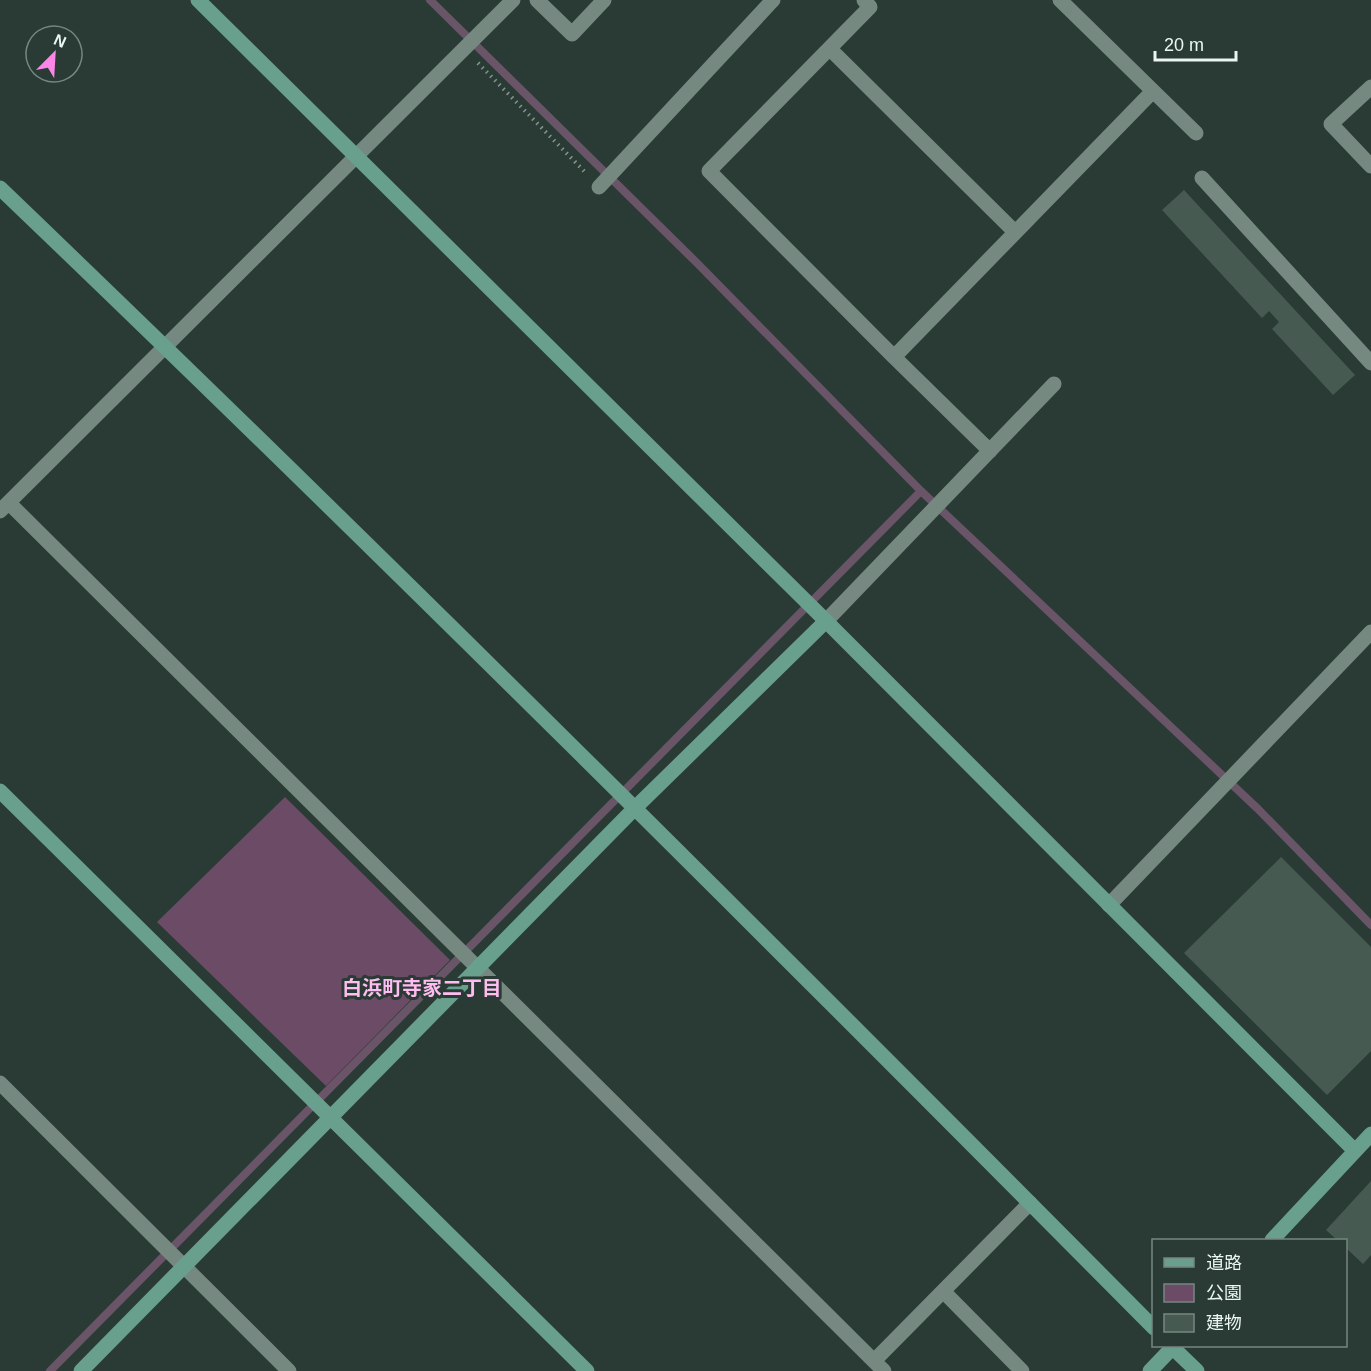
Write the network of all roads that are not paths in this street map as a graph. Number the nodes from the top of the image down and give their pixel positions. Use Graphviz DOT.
graph roads {
  1 [pos="198,0"];
  2 [pos="513,0"];
  3 [pos="537,0"];
  4 [pos="604,0"];
  5 [pos="772,0"];
  6 [pos="864,0"];
  7 [pos="1060,0"];
  8 [pos="830,48"];
  9 [pos="1371,87"];
  10 [pos="1153,91"];
  11 [pos="1196,133"];
  12 [pos="355,156"];
  13 [pos="1371,166"];
  14 [pos="1202,178"];
  15 [pos="599,187"];
  16 [pos="0,188"];
  17 [pos="1015,232"];
  18 [pos="165,346"];
  19 [pos="894,357"];
  20 [pos="1371,363"];
  21 [pos="1054,384"];
  22 [pos="990,451"];
  23 [pos="4,507"];
  24 [pos="826,621"];
  25 [pos="1371,632"];
  26 [pos="0,791"];
  27 [pos="634,809"];
  28 [pos="1109,905"];
  29 [pos="477,968"];
  30 [pos="0,1083"];
  31 [pos="330,1117"];
  32 [pos="1371,1134"];
  33 [pos="1355,1151"];
  34 [pos="1030,1203"];
  35 [pos="1273,1239"];
  36 [pos="184,1267"];
  37 [pos="944,1292"];
  38 [pos="1152,1326"];
  39 [pos="1171,1347"];
  40 [pos="1173,1347"];
  41 [pos="879,1366"];
  42 [pos="81,1371"];
  43 [pos="289,1371"];
  44 [pos="586,1371"];
  45 [pos="1022,1371"];
  46 [pos="1150,1371"];
  47 [pos="1197,1371"];
  1 -- 12 [label="street"];
  2 -- 12 [label="street"];
  3 -- 4 [label="street"];
  5 -- 15 [label="street"];
  6 -- 8 [label="street"];
  7 -- 10 [label="street"];
  8 -- 17 [label="street"];
  8 -- 19 [label="street"];
  9 -- 13 [label="street"];
  10 -- 11 [label="street"];
  10 -- 17 [label="street"];
  12 -- 18 [label="street"];
  12 -- 24 [label="street"];
  14 -- 20 [label="street"];
  16 -- 18 [label="street"];
  17 -- 19 [label="street"];
  18 -- 23 [label="street"];
  18 -- 27 [label="street"];
  19 -- 22 [label="street"];
  21 -- 22 [label="street"];
  22 -- 24 [label="street"];
  23 -- 29 [label="street"];
  24 -- 27 [label="street"];
  24 -- 28 [label="street"];
  25 -- 28 [label="street"];
  26 -- 31 [label="street"];
  27 -- 29 [label="street"];
  27 -- 34 [label="street"];
  28 -- 33 [label="street"];
  29 -- 31 [label="street"];
  29 -- 41 [label="street"];
  30 -- 36 [label="street"];
  31 -- 36 [label="street"];
  31 -- 44 [label="street"];
  32 -- 33 [label="street"];
  33 -- 35 [label="street"];
  34 -- 37 [label="street"];
  34 -- 38 [label="street"];
  36 -- 42 [label="street"];
  36 -- 43 [label="street"];
  37 -- 41 [label="street"];
  37 -- 45 [label="street"];
  39 -- 46 [label="street"];
  40 -- 47 [label="street"];
}
